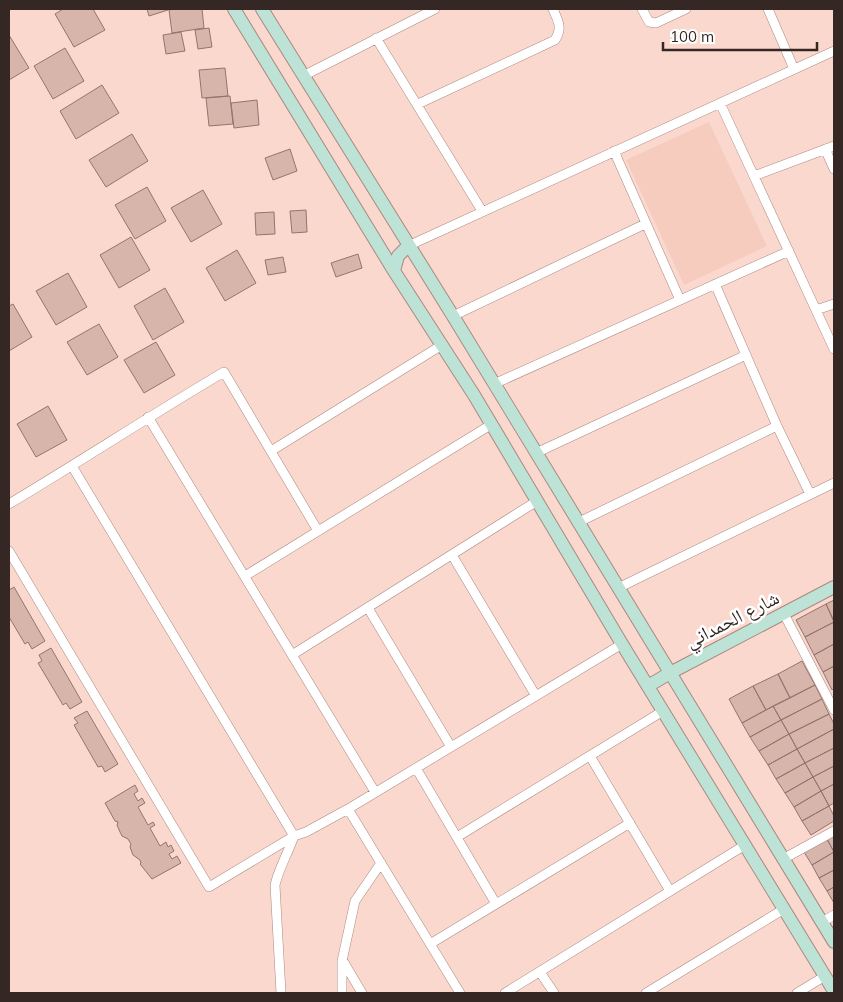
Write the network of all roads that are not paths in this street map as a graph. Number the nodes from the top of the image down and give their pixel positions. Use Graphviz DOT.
graph roads {
  1 [pos="234,9"];
  2 [pos="262,9"];
  3 [pos="435,9"];
  4 [pos="553,9"];
  5 [pos="642,9"];
  6 [pos="686,9"];
  7 [pos="768,9"];
  8 [pos="376,38"];
  9 [pos="834,51"];
  10 [pos="794,69"];
  11 [pos="303,76"];
  12 [pos="720,103"];
  13 [pos="418,104"];
  14 [pos="830,147"];
  15 [pos="614,151"];
  16 [pos="834,169"];
  17 [pos="754,176"];
  18 [pos="482,211"];
  19 [pos="645,224"];
  20 [pos="408,246"];
  21 [pos="789,251"];
  22 [pos="394,271"];
  23 [pos="715,284"];
  24 [pos="680,300"];
  25 [pos="834,304"];
  26 [pos="816,310"];
  27 [pos="453,316"];
  28 [pos="442,345"];
  29 [pos="834,349"];
  30 [pos="746,354"];
  31 [pos="494,384"];
  32 [pos="148,417"];
  33 [pos="492,424"];
  34 [pos="777,426"];
  35 [pos="270,451"];
  36 [pos="536,453"];
  37 [pos="72,466"];
  38 [pos="834,483"];
  39 [pos="810,494"];
  40 [pos="537,501"];
  41 [pos="9,504"];
  42 [pos="578,522"];
  43 [pos="318,531"];
  44 [pos="9,552"];
  45 [pos="452,555"];
  46 [pos="244,576"];
  47 [pos="834,586"];
  48 [pos="618,588"];
  49 [pos="368,608"];
  50 [pos="784,614"];
  51 [pos="622,644"];
  52 [pos="292,655"];
  53 [pos="670,673"];
  54 [pos="648,686"];
  55 [pos="536,696"];
  56 [pos="834,710"];
  57 [pos="663,711"];
  58 [pos="451,747"];
  59 [pos="590,756"];
  60 [pos="416,768"];
  61 [pos="376,792"];
  62 [pos="348,809"];
  63 [pos="630,823"];
  64 [pos="834,831"];
  65 [pos="294,836"];
  66 [pos="457,837"];
  67 [pos="745,845"];
  68 [pos="783,859"];
  69 [pos="381,864"];
  70 [pos="670,891"];
  71 [pos="496,904"];
  72 [pos="784,909"];
  73 [pos="834,915"];
  74 [pos="822,922"];
  75 [pos="834,942"];
  76 [pos="430,944"];
  77 [pos="342,961"];
  78 [pos="540,972"];
  79 [pos="825,976"];
  80 [pos="834,991"];
  81 [pos="281,993"];
  82 [pos="342,993"];
  83 [pos="362,993"];
  84 [pos="460,993"];
  85 [pos="505,993"];
  86 [pos="554,993"];
  87 [pos="646,993"];
  88 [pos="797,993"];
  1 -- 22 [label="street"];
  2 -- 11 [label="street"];
  3 -- 8 [label="street"];
  4 -- 13 [label="street"];
  5 -- 6 [label="street"];
  7 -- 10 [label="street"];
  8 -- 11 [label="street"];
  8 -- 13 [label="street"];
  9 -- 10 [label="street"];
  10 -- 12 [label="street"];
  11 -- 20 [label="street"];
  12 -- 15 [label="street"];
  12 -- 17 [label="street"];
  13 -- 18 [label="street"];
  14 -- 16 [label="street"];
  14 -- 17 [label="street"];
  15 -- 18 [label="street"];
  15 -- 19 [label="street"];
  17 -- 21 [label="street"];
  18 -- 20 [label="street"];
  19 -- 24 [label="street"];
  19 -- 27 [label="street"];
  20 -- 22 [label="street"];
  20 -- 27 [label="street"];
  21 -- 23 [label="street"];
  21 -- 26 [label="street"];
  22 -- 28 [label="street"];
  23 -- 24 [label="street"];
  23 -- 30 [label="street"];
  24 -- 31 [label="street"];
  25 -- 26 [label="street"];
  26 -- 29 [label="street"];
  27 -- 31 [label="street"];
  28 -- 33 [label="street"];
  28 -- 35 [label="street"];
  30 -- 34 [label="street"];
  30 -- 36 [label="street"];
  31 -- 36 [label="street"];
  32 -- 35 [label="street"];
  32 -- 37 [label="street"];
  32 -- 46 [label="street"];
  33 -- 40 [label="street"];
  33 -- 43 [label="street"];
  34 -- 39 [label="street"];
  34 -- 42 [label="street"];
  35 -- 43 [label="street"];
  36 -- 42 [label="street"];
  37 -- 41 [label="street"];
  37 -- 65 [label="street"];
  38 -- 39 [label="street"];
  39 -- 48 [label="street"];
  40 -- 45 [label="street"];
  40 -- 51 [label="street"];
  42 -- 48 [label="street"];
  43 -- 46 [label="street"];
  44 -- 65 [label="street"];
  45 -- 49 [label="street"];
  45 -- 55 [label="street"];
  46 -- 52 [label="street"];
  47 -- 50 [label="street, شارع الحمداني"];
  48 -- 53 [label="street"];
  49 -- 52 [label="street"];
  49 -- 58 [label="street"];
  50 -- 53 [label="street, شارع الحمداني"];
  50 -- 56 [label="street"];
  51 -- 54 [label="street"];
  51 -- 55 [label="street"];
  52 -- 61 [label="street"];
  53 -- 54 [label="street, شارع الحمداني"];
  53 -- 68 [label="street"];
  54 -- 57 [label="street"];
  55 -- 58 [label="street"];
  57 -- 59 [label="street"];
  57 -- 67 [label="street"];
  58 -- 60 [label="street"];
  59 -- 63 [label="street"];
  59 -- 66 [label="street"];
  60 -- 61 [label="street"];
  60 -- 66 [label="street"];
  61 -- 62 [label="street"];
  62 -- 65 [label="street"];
  62 -- 69 [label="street"];
  63 -- 70 [label="street"];
  63 -- 71 [label="street"];
  64 -- 68 [label="street"];
  65 -- 81 [label="street"];
  66 -- 71 [label="street"];
  67 -- 70 [label="street"];
  67 -- 72 [label="street"];
  68 -- 74 [label="street"];
  69 -- 76 [label="street"];
  69 -- 77 [label="street"];
  70 -- 78 [label="street"];
  71 -- 76 [label="street"];
  72 -- 79 [label="street"];
  72 -- 87 [label="street"];
  73 -- 74 [label="street"];
  74 -- 75 [label="street"];
  76 -- 84 [label="street"];
  77 -- 82 [label="street"];
  77 -- 83 [label="street"];
  78 -- 85 [label="street"];
  78 -- 86 [label="street"];
  79 -- 80 [label="street"];
  79 -- 88 [label="street"];
}
